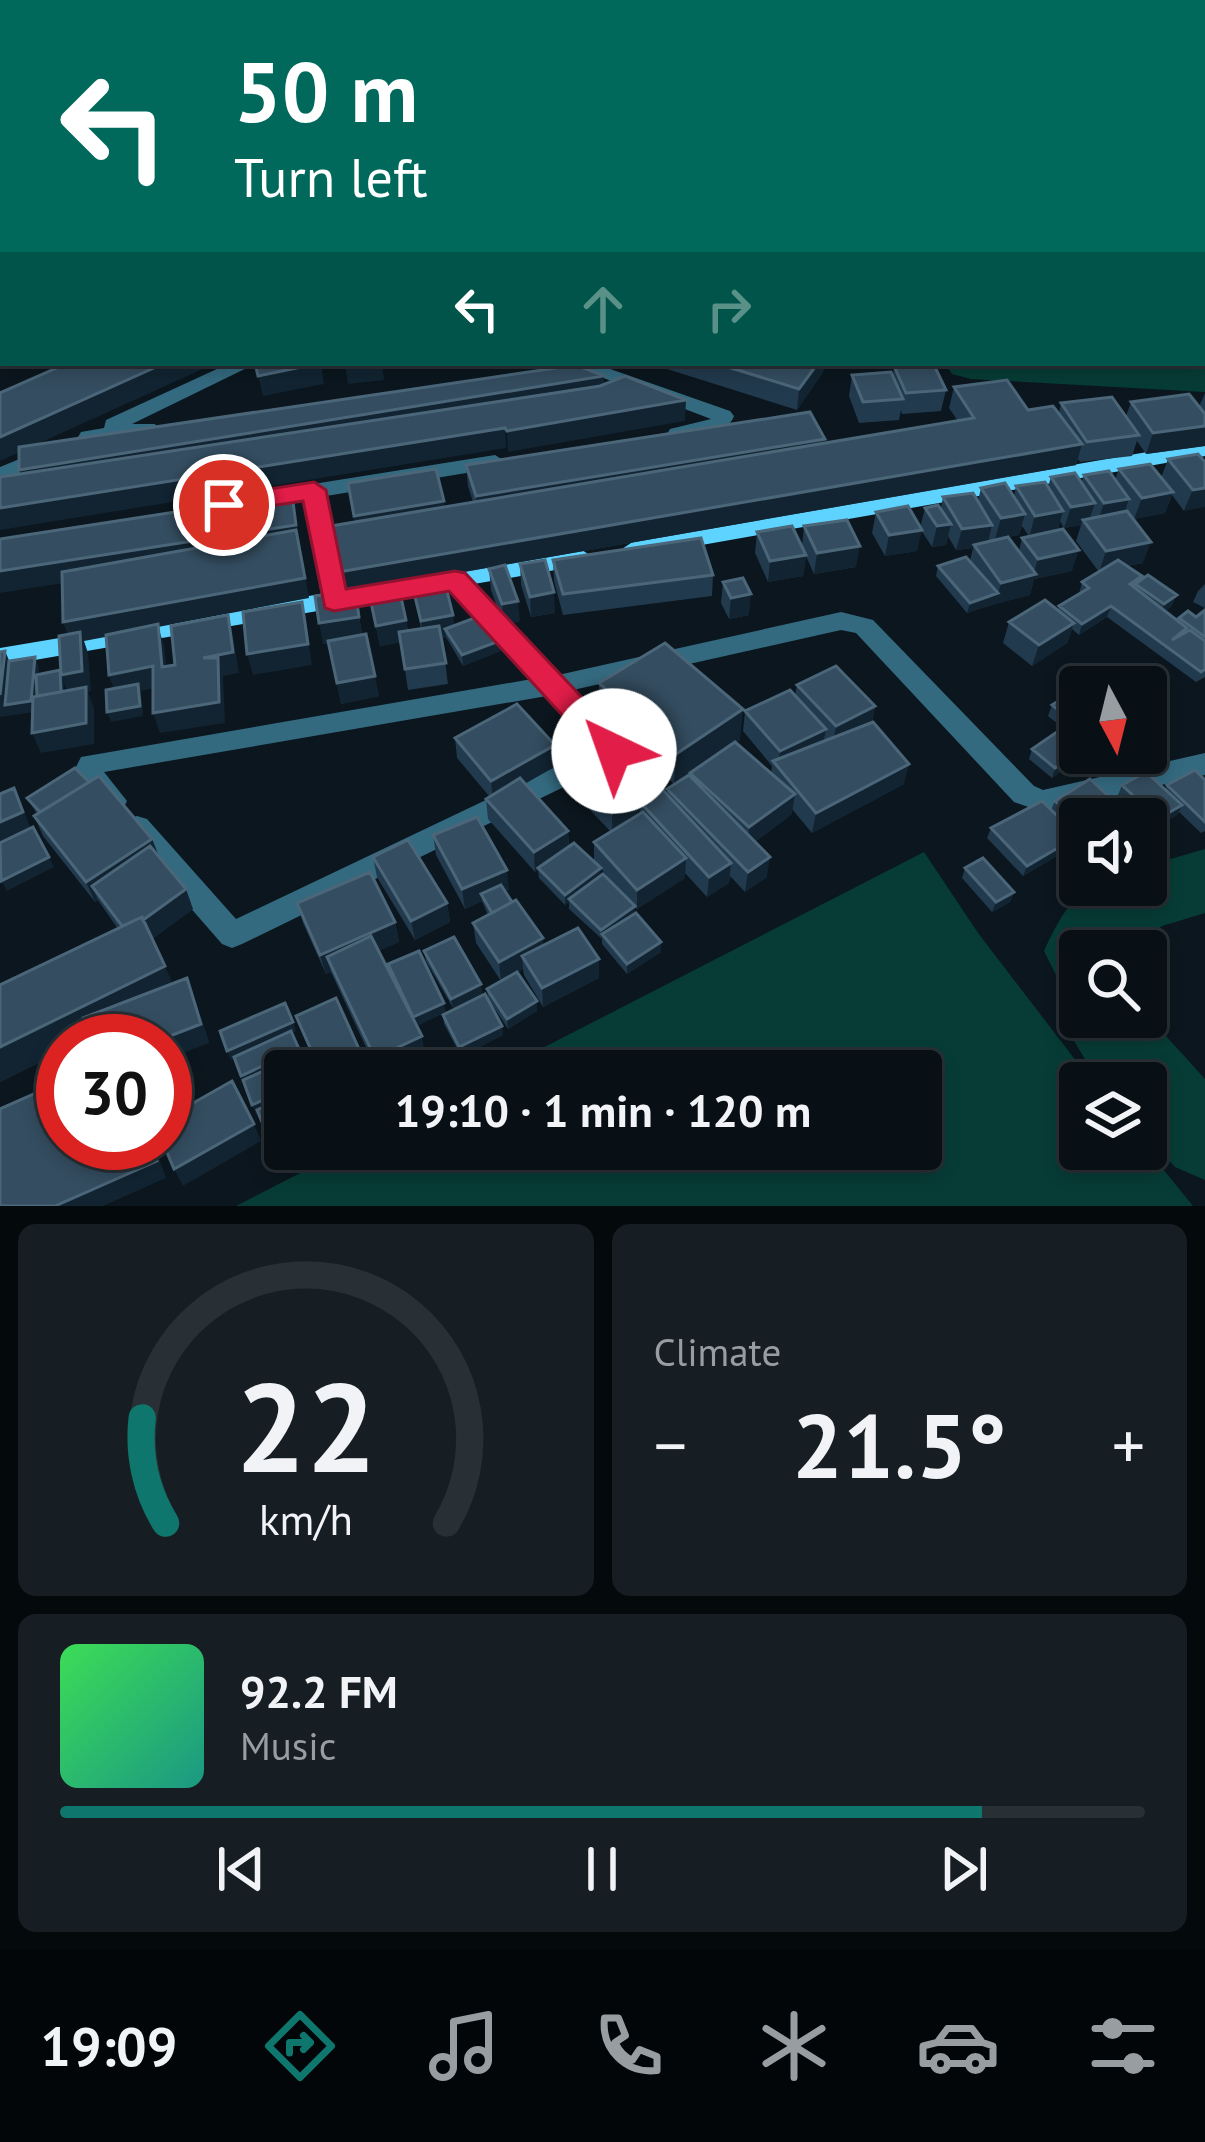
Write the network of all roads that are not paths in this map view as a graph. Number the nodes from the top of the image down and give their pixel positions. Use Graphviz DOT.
graph roads {
  1 [pos="241,366"];
  2 [pos="571,366"];
  3 [pos="160,427"];
  4 [pos="89,437"];
  5 [pos="652,438"];
  6 [pos="1205,449"];
  7 [pos="517,459"];
  8 [pos="0,476"];
  9 [pos="314,490"];
  10 [pos="247,501"];
  11 [pos="455,580"];
  12 [pos="334,601"];
  13 [pos="0,657"];
  14 [pos="554,685"];
  15 [pos="1205,764"];
  1 -- 4 [label="street"];
  2 -- 5 [label="street"];
  3 -- 4 [label="street"];
  4 -- 8 [label="street"];
  6 -- 11 [label="street"];
  7 -- 9 [label="street"];
  9 -- 10 [label="street"];
  9 -- 12 [label="street"];
  11 -- 12 [label="street"];
  11 -- 14 [label="street"];
  12 -- 13 [label="street"];
  14 -- 14 [label="street"];
  14 -- 15 [label="street"];
}
